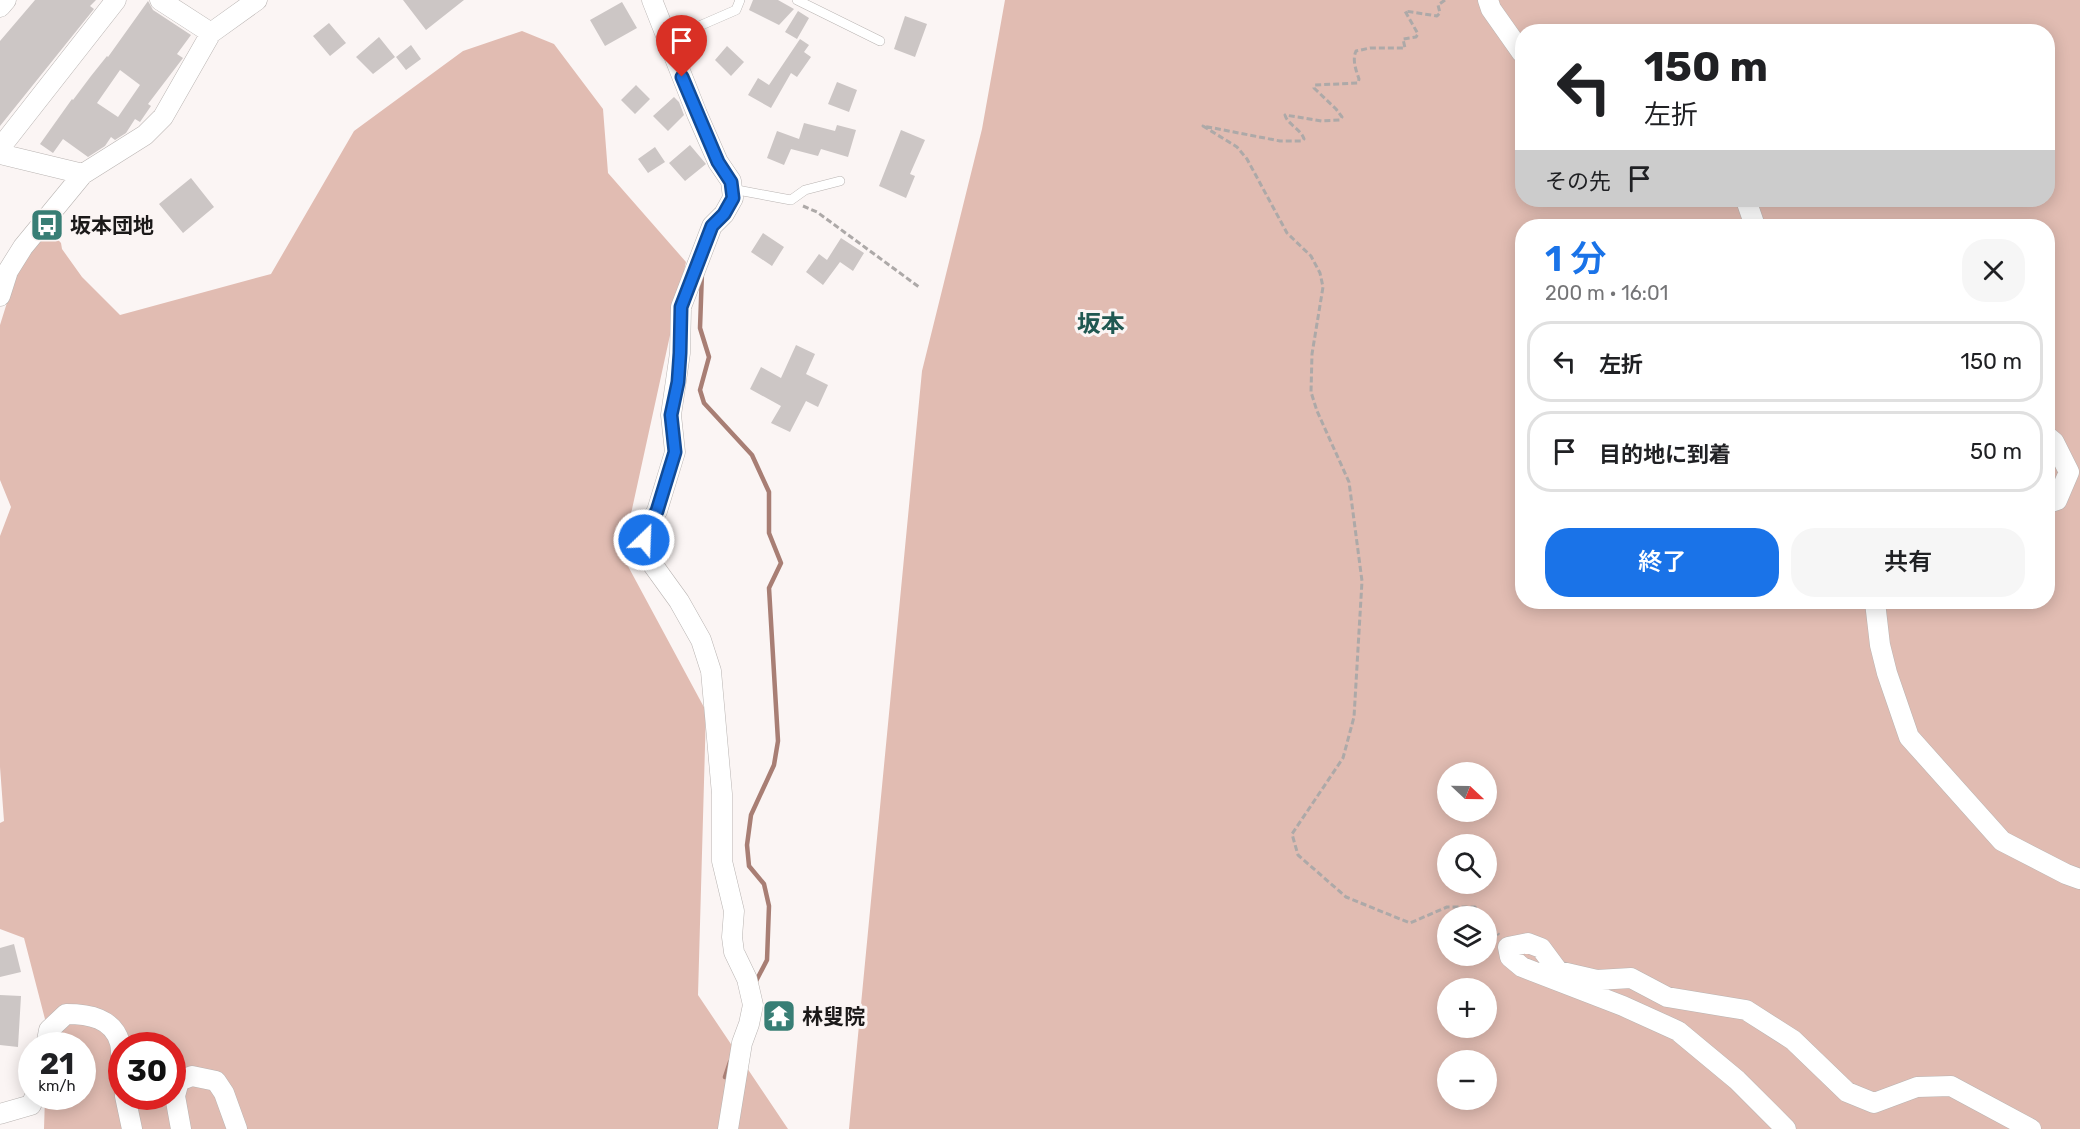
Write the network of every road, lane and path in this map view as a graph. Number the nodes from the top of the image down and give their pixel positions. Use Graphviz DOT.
graph roads {
  1 [pos="6,0"];
  2 [pos="116,0"];
  3 [pos="160,0"];
  4 [pos="257,0"];
  5 [pos="652,0"];
  6 [pos="740,0"];
  7 [pos="797,0"];
  8 [pos="1445,0"];
  9 [pos="1488,0"];
  10 [pos="0,8"];
  11 [pos="211,33"];
  12 [pos="667,40"];
  13 [pos="880,41"];
  14 [pos="1515,43"];
  15 [pos="0,148"];
  16 [pos="0,154"];
  17 [pos="83,174"];
  18 [pos="840,182"];
  19 [pos="732,189"];
  20 [pos="791,200"];
  21 [pos="919,287"];
  22 [pos="0,296"];
  23 [pos="2055,444"];
  24 [pos="2055,500"];
  25 [pos="1876,609"];
  26 [pos="2080,879"];
  27 [pos="1437,911"];
  28 [pos="49,1032"];
  29 [pos="114,1032"];
  30 [pos="18,1109"];
  31 [pos="128,1110"];
  32 [pos="0,1114"];
  33 [pos="132,1129"];
  34 [pos="181,1129"];
  35 [pos="237,1129"];
  36 [pos="728,1129"];
  37 [pos="1786,1129"];
  38 [pos="2031,1129"];
  1 -- 10 [label="street"];
  2 -- 15 [label="street"];
  3 -- 11 [label="street"];
  4 -- 11 [label="street"];
  5 -- 12 [label="street"];
  6 -- 12 [label="lane"];
  7 -- 13 [label="lane"];
  8 -- 27 [label="path"];
  9 -- 14 [label="street"];
  11 -- 17 [label="street"];
  12 -- 19 [label="street"];
  16 -- 17 [label="street"];
  17 -- 22 [label="street"];
  18 -- 20 [label="lane"];
  19 -- 20 [label="lane"];
  19 -- 36 [label="street"];
  20 -- 21 [label="path"];
  23 -- 24 [label="street"];
  25 -- 26 [label="street"];
  28 -- 29 [label="street"];
  30 -- 32 [label="street"];
  31 -- 33 [label="street"];
  34 -- 35 [label="street"];
  37 -- 38 [label="street"];
}
